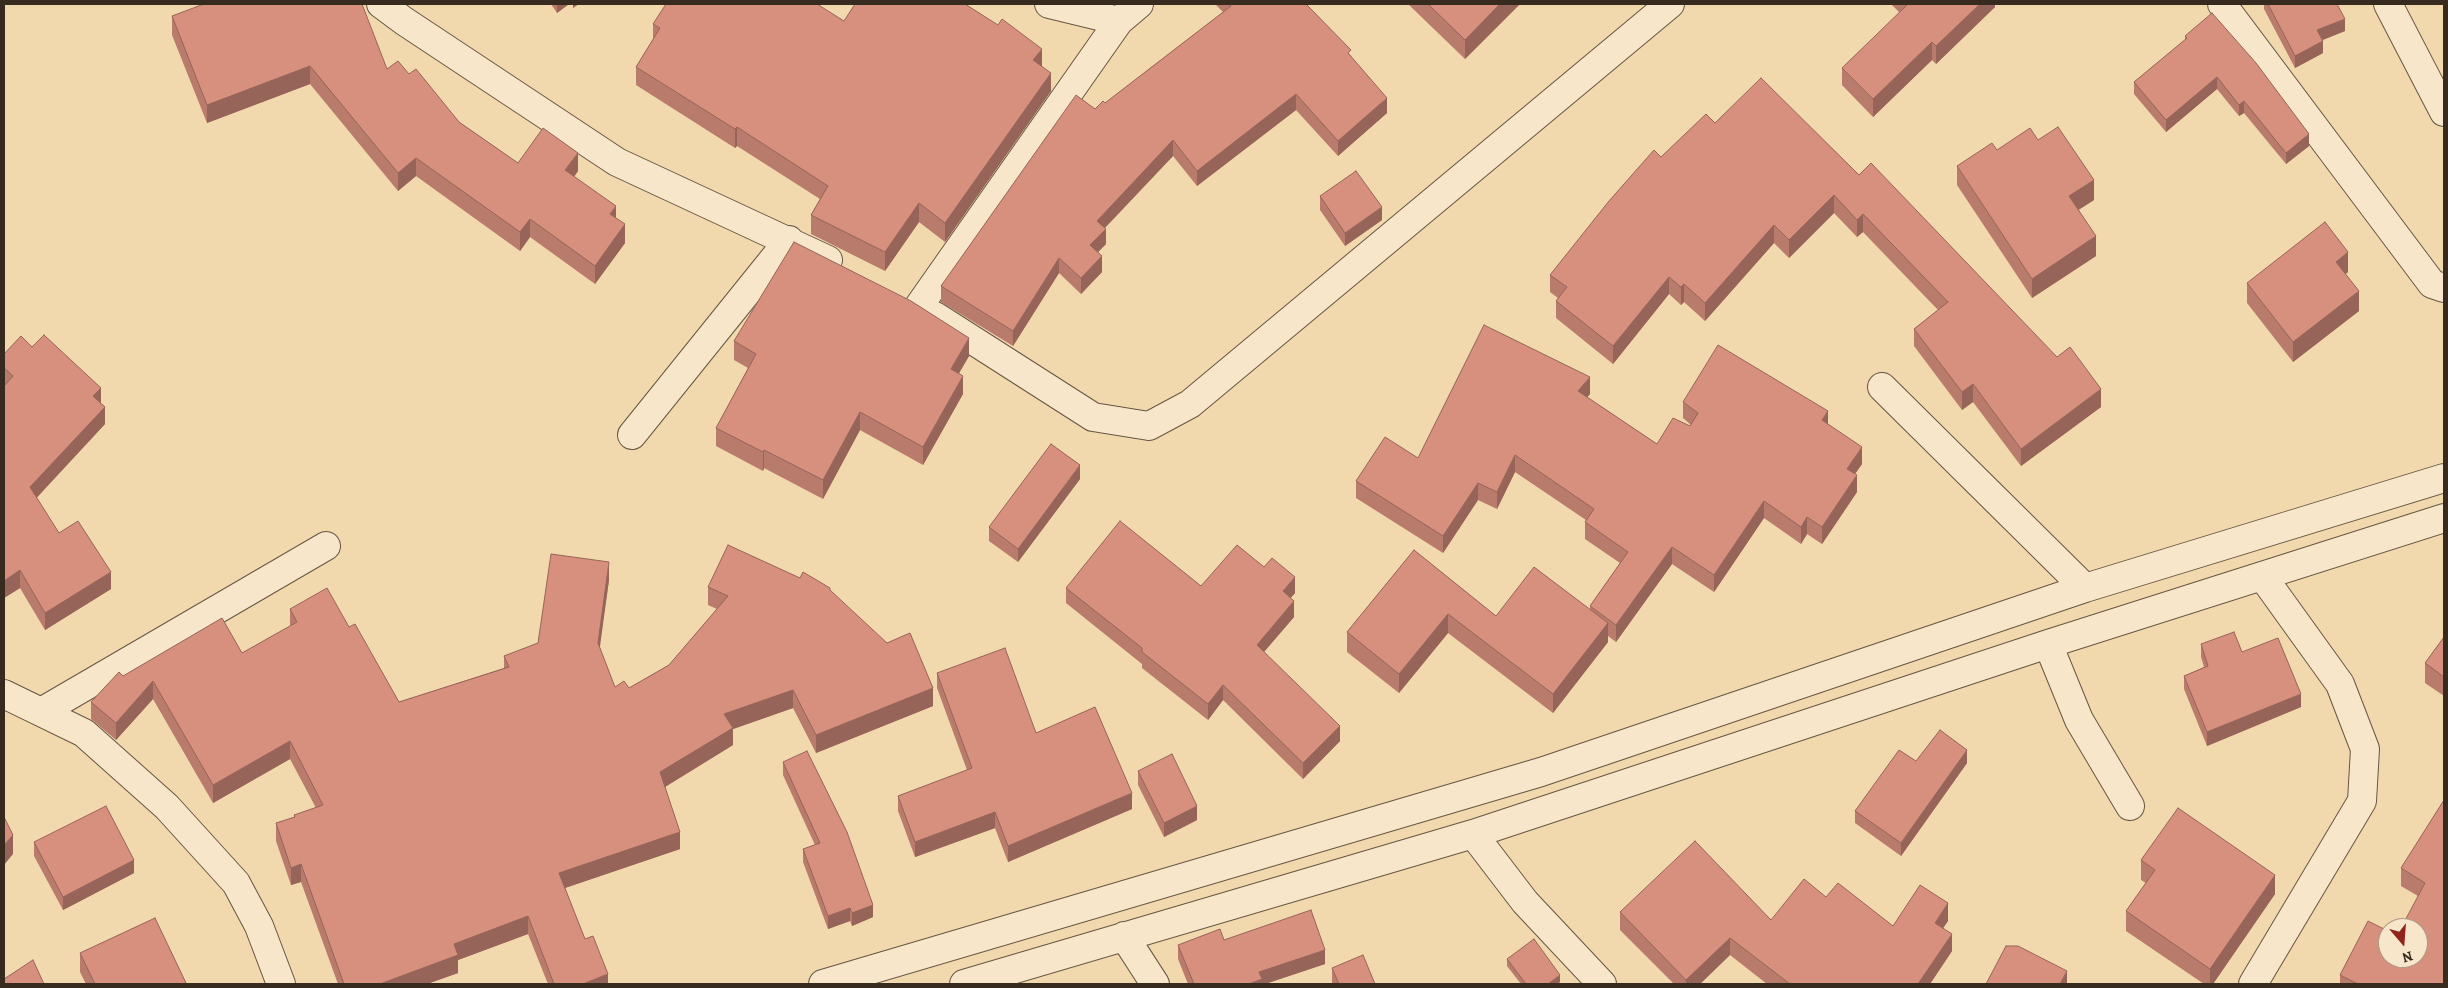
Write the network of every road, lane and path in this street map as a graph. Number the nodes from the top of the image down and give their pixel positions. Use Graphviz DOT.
graph roads {
  1 [pos="381,4"];
  2 [pos="1049,4"];
  3 [pos="1670,4"];
  4 [pos="2222,4"];
  5 [pos="2388,4"];
  6 [pos="1129,12"];
  7 [pos="2444,112"];
  8 [pos="788,240"];
  9 [pos="850,271"];
  10 [pos="2444,288"];
  11 [pos="893,293"];
  12 [pos="919,306"];
  13 [pos="1882,387"];
  14 [pos="632,435"];
  15 [pos="2444,478"];
  16 [pos="2444,518"];
  17 [pos="326,546"];
  18 [pos="2263,577"];
  19 [pos="2085,588"];
  20 [pos="2048,644"];
  21 [pos="4,694"];
  22 [pos="41,712"];
  23 [pos="2130,806"];
  24 [pos="1473,834"];
  25 [pos="1124,936"];
  26 [pos="854,980"];
  27 [pos="281,984"];
  28 [pos="823,984"];
  29 [pos="964,984"];
  30 [pos="1155,984"];
  31 [pos="1602,984"];
  32 [pos="2253,984"];
  1 -- 8 [label="street"];
  2 -- 6 [label="street"];
  3 -- 12 [label="street"];
  4 -- 10 [label="street"];
  5 -- 7 [label="street"];
  6 -- 12 [label="street"];
  8 -- 9 [label="street"];
  8 -- 14 [label="street"];
  11 -- 12 [label="street"];
  13 -- 19 [label="street"];
  15 -- 19 [label="street"];
  16 -- 18 [label="street"];
  17 -- 22 [label="street"];
  18 -- 20 [label="street"];
  18 -- 32 [label="street"];
  19 -- 26 [label="street"];
  20 -- 23 [label="street"];
  20 -- 24 [label="street"];
  21 -- 22 [label="street"];
  22 -- 27 [label="street"];
  24 -- 25 [label="street"];
  24 -- 31 [label="street"];
  25 -- 29 [label="street"];
  25 -- 30 [label="street"];
  26 -- 28 [label="street"];
}
